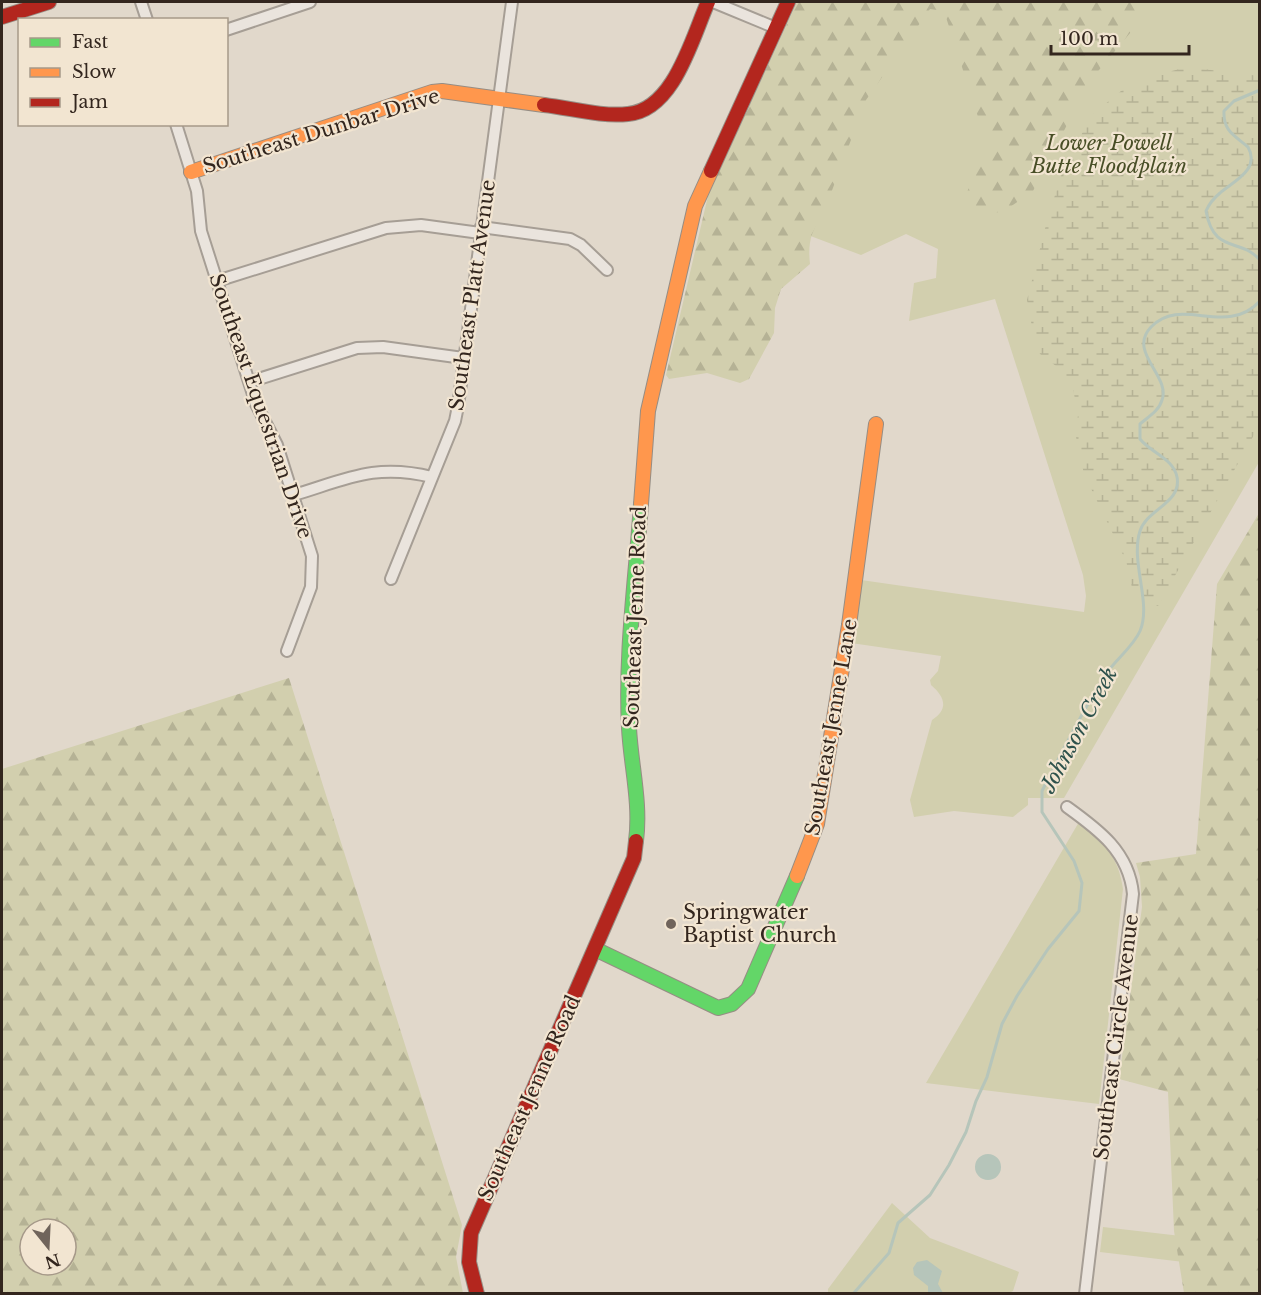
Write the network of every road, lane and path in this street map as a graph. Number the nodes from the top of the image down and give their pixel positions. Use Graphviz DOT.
graph roads {
  1 [pos="49,2"];
  2 [pos="141,2"];
  3 [pos="310,2"];
  4 [pos="512,2"];
  5 [pos="708,2"];
  6 [pos="713,2"];
  7 [pos="788,2"];
  8 [pos="2,17"];
  9 [pos="146,18"];
  10 [pos="776,28"];
  11 [pos="228,29"];
  12 [pos="498,98"];
  13 [pos="177,126"];
  14 [pos="191,172"];
  15 [pos="480,230"];
  16 [pos="607,270"];
  17 [pos="217,281"];
  18 [pos="463,358"];
  19 [pos="249,382"];
  20 [pos="876,423"];
  21 [pos="432,477"];
  22 [pos="294,495"];
  23 [pos="391,579"];
  24 [pos="287,651"];
  25 [pos="1067,807"];
  26 [pos="595,948"];
  27 [pos="477,1293"];
  28 [pos="1085,1293"];
  1 -- 8 [label="street"];
  2 -- 9 [label="street"];
  3 -- 11 [label="street"];
  4 -- 12 [label="street, Southeast Platt Avenue"];
  5 -- 12 [label="street, Southeast Dunbar Drive"];
  6 -- 10 [label="street"];
  7 -- 10 [label="street, Southeast Jenne Road"];
  10 -- 26 [label="street, Southeast Jenne Road"];
  12 -- 14 [label="street, Southeast Dunbar Drive"];
  12 -- 15 [label="street, Southeast Platt Avenue"];
  13 -- 14 [label="street, Southeast Equestrian Drive"];
  14 -- 17 [label="street, Southeast Equestrian Drive"];
  15 -- 16 [label="street"];
  15 -- 17 [label="street"];
  15 -- 18 [label="street, Southeast Platt Avenue"];
  17 -- 19 [label="street, Southeast Equestrian Drive"];
  18 -- 19 [label="street"];
  18 -- 21 [label="street, Southeast Platt Avenue"];
  19 -- 22 [label="street, Southeast Equestrian Drive"];
  20 -- 26 [label="street, Southeast Jenne Lane"];
  21 -- 22 [label="street"];
  21 -- 23 [label="street, Southeast Platt Avenue"];
  22 -- 24 [label="street, Southeast Equestrian Drive"];
  25 -- 28 [label="street, Southeast Circle Avenue"];
  26 -- 27 [label="street, Southeast Jenne Road"];
}
